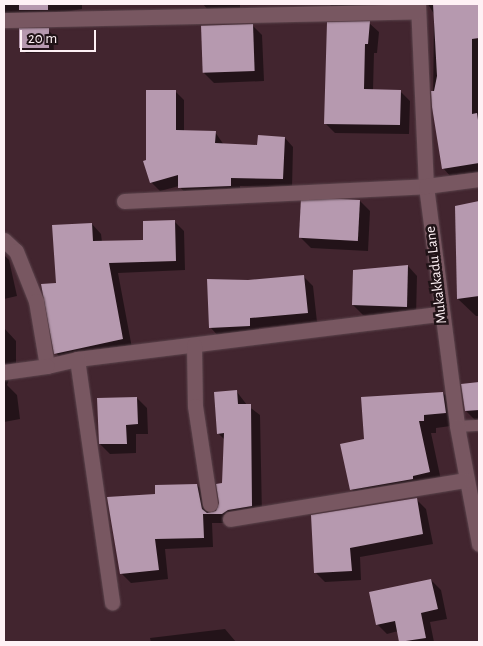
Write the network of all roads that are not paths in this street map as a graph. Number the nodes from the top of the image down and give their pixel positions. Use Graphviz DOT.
graph roads {
  1 [pos="418,7"];
  2 [pos="74,11"];
  3 [pos="4,20"];
  4 [pos="479,179"];
  5 [pos="426,186"];
  6 [pos="124,201"];
  7 [pos="4,240"];
  8 [pos="440,314"];
  9 [pos="194,344"];
  10 [pos="77,359"];
  11 [pos="47,366"];
  12 [pos="4,372"];
  13 [pos="479,425"];
  14 [pos="457,426"];
  15 [pos="465,480"];
  16 [pos="210,504"];
  17 [pos="230,519"];
  18 [pos="479,544"];
  19 [pos="112,602"];
  1 -- 2 [label="street"];
  1 -- 5 [label="street, Mukakkadu Lane"];
  2 -- 3 [label="street"];
  4 -- 5 [label="street"];
  5 -- 6 [label="street"];
  5 -- 8 [label="street, Mukakkadu Lane"];
  7 -- 11 [label="street"];
  8 -- 9 [label="street"];
  8 -- 14 [label="street, Mukakkadu Lane"];
  9 -- 10 [label="street"];
  9 -- 16 [label="street"];
  10 -- 11 [label="street"];
  10 -- 19 [label="street"];
  11 -- 12 [label="street"];
  13 -- 14 [label="lane"];
  14 -- 15 [label="street, Mukakkadu Lane"];
  15 -- 17 [label="street"];
  15 -- 18 [label="street, Mukakkadu Lane"];
}
